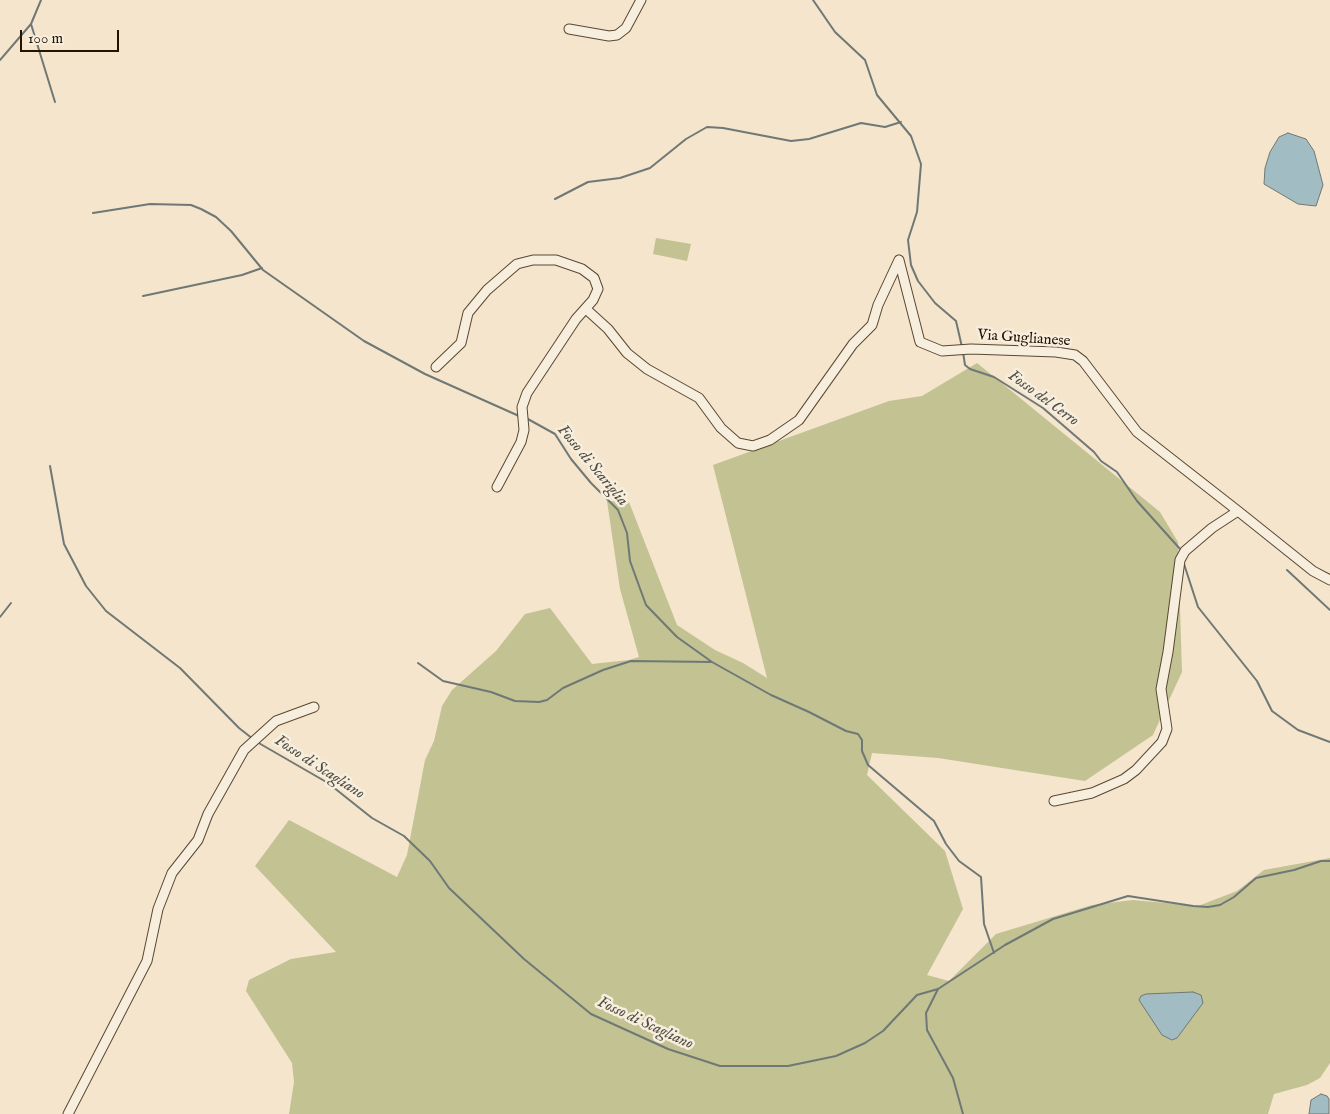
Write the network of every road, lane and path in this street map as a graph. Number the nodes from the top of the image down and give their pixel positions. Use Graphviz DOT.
graph roads {
  1 [pos="641,0"];
  2 [pos="569,29"];
  3 [pos="586,308"];
  4 [pos="436,367"];
  5 [pos="496,487"];
  6 [pos="1238,511"];
  7 [pos="1330,580"];
  8 [pos="314,707"];
  9 [pos="1054,801"];
  10 [pos="68,1114"];
  1 -- 2 [label="street"];
  3 -- 4 [label="street"];
  3 -- 5 [label="street"];
  3 -- 6 [label="street, Via Guglianese"];
  6 -- 7 [label="street, Via Guglianese"];
  6 -- 9 [label="street"];
  8 -- 10 [label="street"];
}
